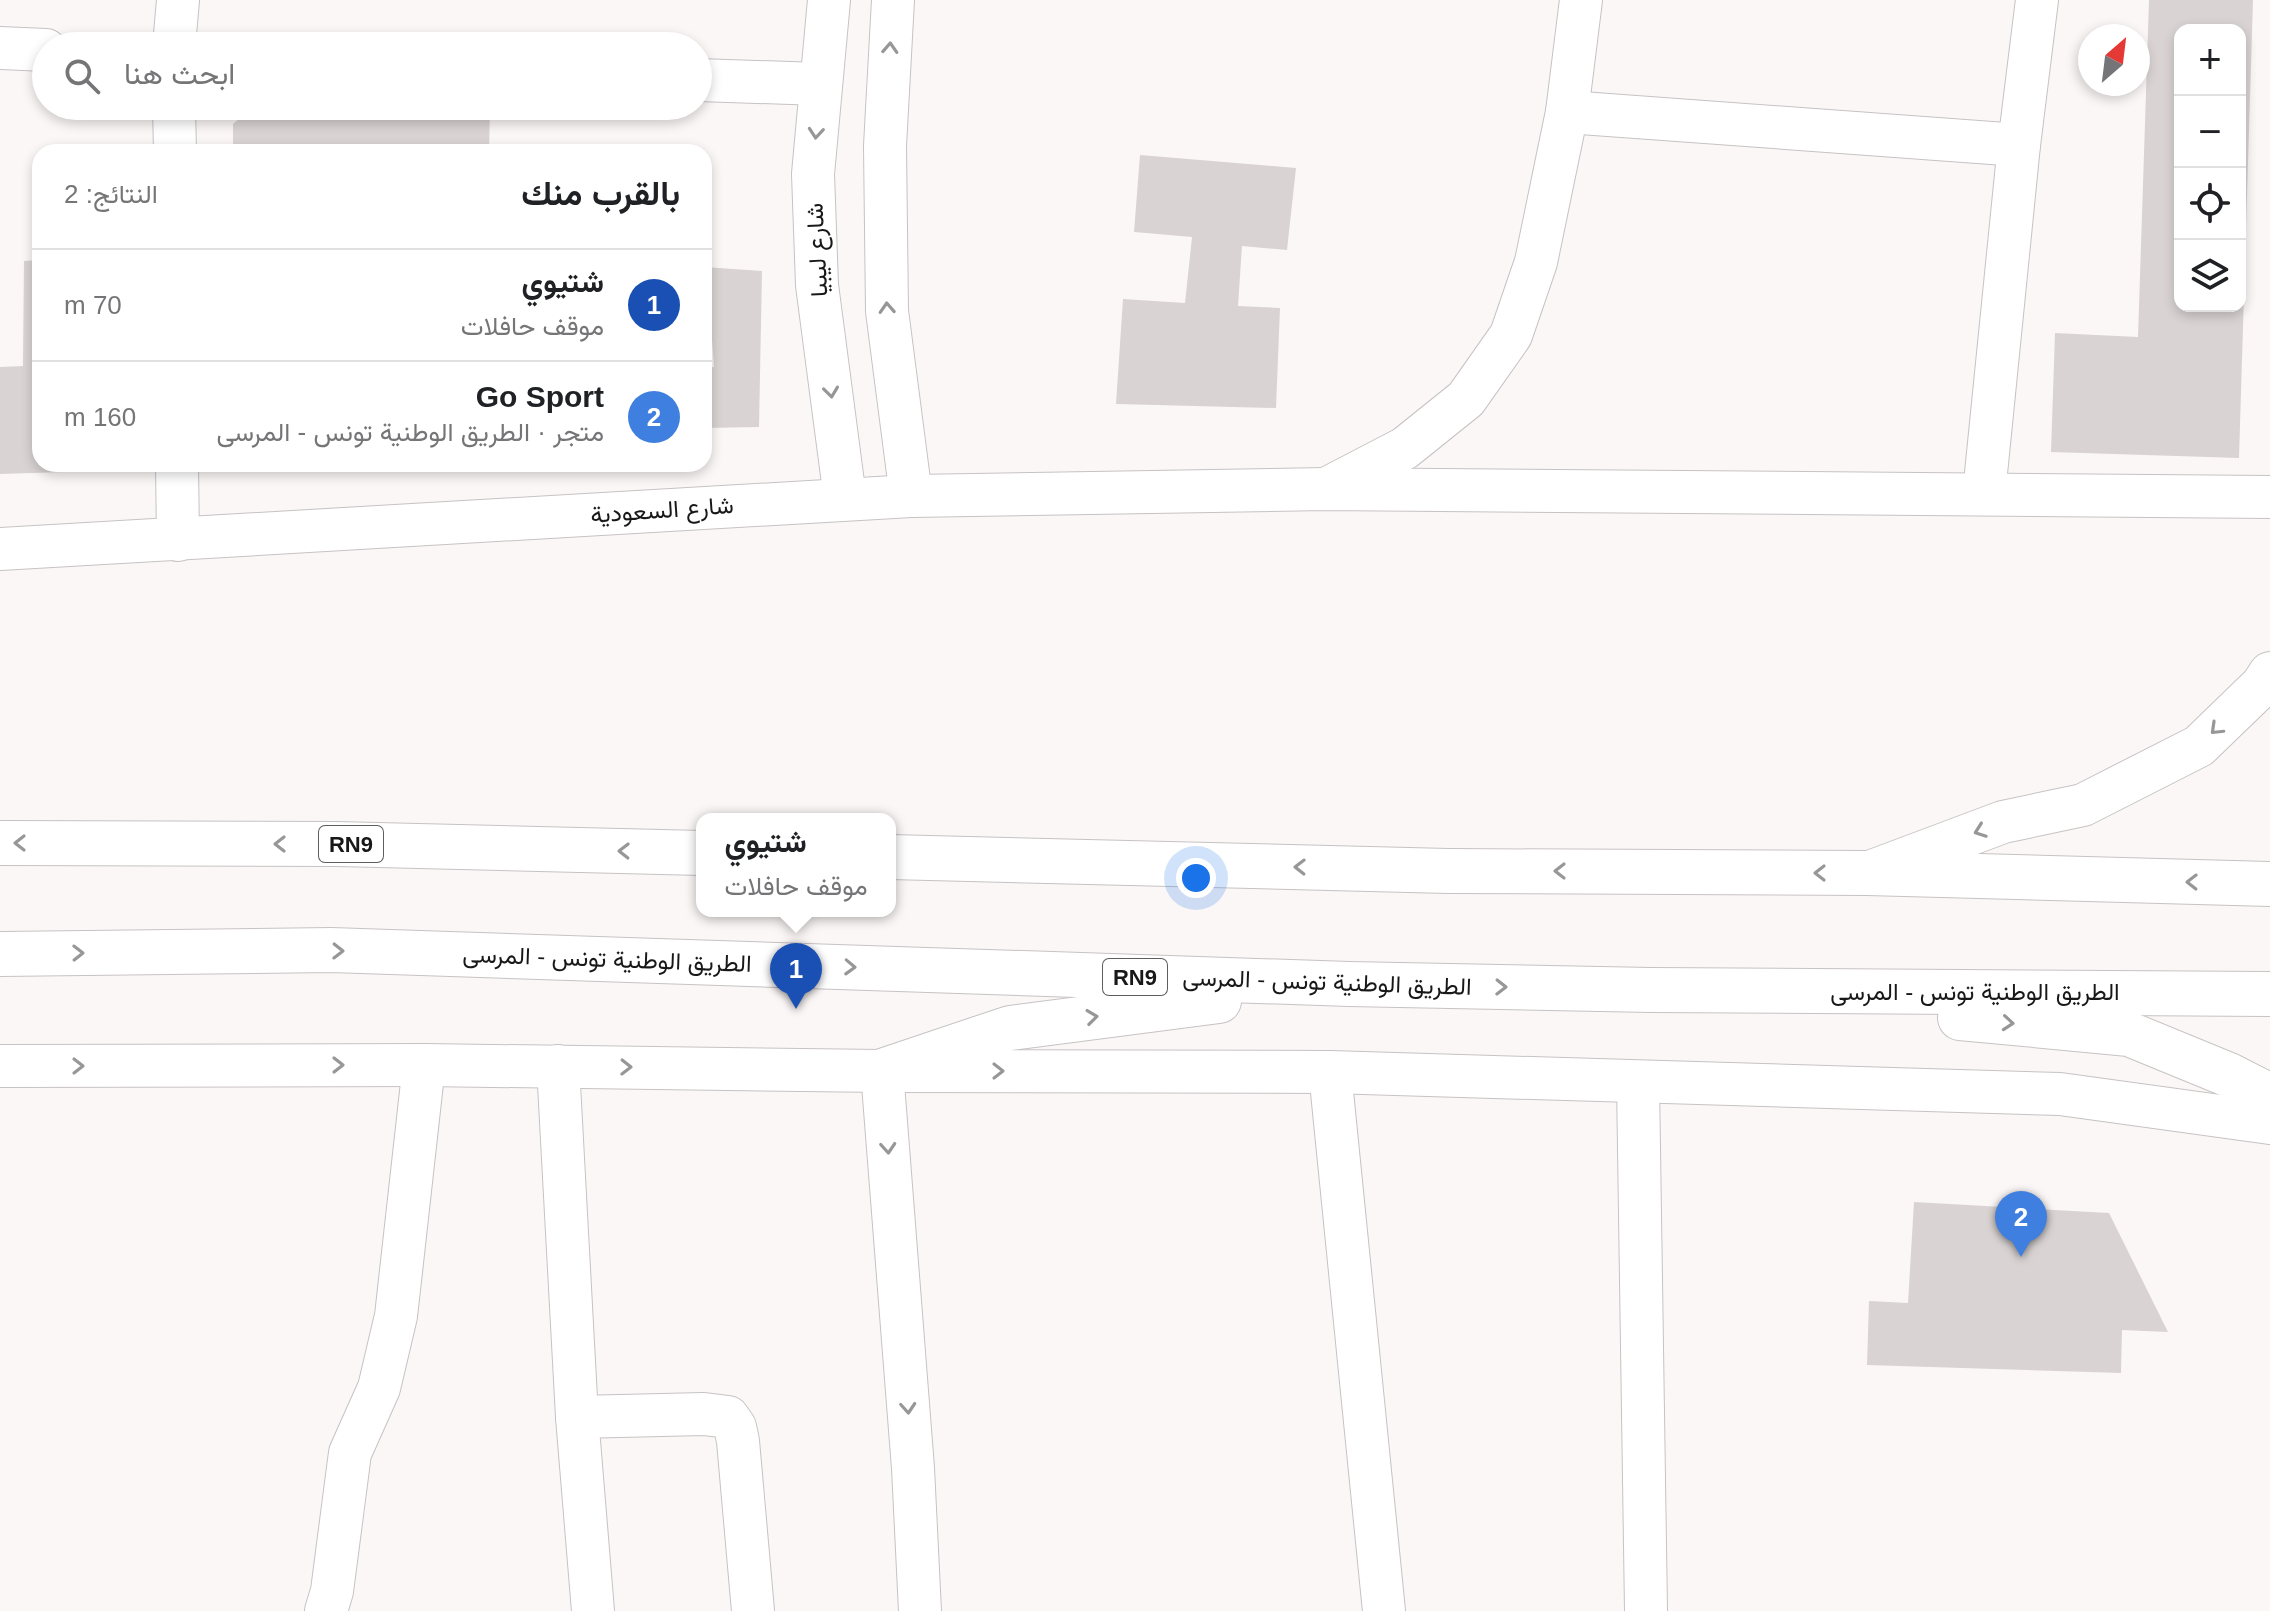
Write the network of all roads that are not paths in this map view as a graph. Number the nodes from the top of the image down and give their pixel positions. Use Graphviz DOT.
graph roads {
  1 [pos="178,0"];
  2 [pos="829,0"];
  3 [pos="893,0"];
  4 [pos="1581,0"];
  5 [pos="2037,0"];
  6 [pos="175,32"];
  7 [pos="0,48"];
  8 [pos="32,49"];
  9 [pos="712,80"];
  10 [pos="820,84"];
  11 [pos="1567,112"];
  12 [pos="174,120"];
  13 [pos="175,144"];
  14 [pos="2019,145"];
  15 [pos="177,472"];
  16 [pos="1325,489"];
  17 [pos="1984,493"];
  18 [pos="911,496"];
  19 [pos="2270,497"];
  20 [pos="845,498"];
  21 [pos="178,540"];
  22 [pos="0,549"];
  23 [pos="2270,673"];
  24 [pos="0,843"];
  25 [pos="696,853"];
  26 [pos="896,857"];
  27 [pos="1867,873"];
  28 [pos="2270,884"];
  29 [pos="0,954"];
  30 [pos="1349,984"];
  31 [pos="1651,990"];
  32 [pos="2270,994"];
  33 [pos="424,1065"];
  34 [pos="0,1066"];
  35 [pos="558,1066"];
  36 [pos="882,1071"];
  37 [pos="1330,1072"];
  38 [pos="1638,1082"];
  39 [pos="2270,1096"];
  40 [pos="2270,1123"];
  41 [pos="577,1417"];
  42 [pos="329,1601"];
  43 [pos="593,1611"];
  44 [pos="753,1611"];
  45 [pos="920,1611"];
  46 [pos="1384,1611"];
  47 [pos="1646,1611"];
  1 -- 6 [label="street"];
  2 -- 10 [label="street, شارع ليبيا"];
  18 -- 3 [label="street, one-way"];
  4 -- 11 [label="street"];
  5 -- 14 [label="street"];
  7 -- 8 [label="street"];
  9 -- 10 [label="street"];
  10 -- 20 [label="street, شارع ليبيا, one-way"];
  11 -- 14 [label="street"];
  11 -- 16 [label="street"];
  12 -- 13 [label="street"];
  14 -- 17 [label="street"];
  15 -- 21 [label="street"];
  16 -- 17 [label="street, شارع السعودية"];
  16 -- 18 [label="street, شارع السعودية"];
  17 -- 19 [label="street, شارع السعودية"];
  18 -- 20 [label="street, شارع السعودية"];
  20 -- 21 [label="street, شارع السعودية"];
  21 -- 22 [label="street, شارع السعودية"];
  23 -- 27 [label="street, one-way"];
  25 -- 24 [label="highway, RN9, one-way"];
  27 -- 26 [label="highway, one-way"];
  28 -- 27 [label="highway, one-way"];
  29 -- 30 [label="highway, الطريق الوطنية تونس - المرسى / RN9, one-way"];
  30 -- 31 [label="highway, الطريق الوطنية تونس - المرسى / RN9, one-way"];
  36 -- 30 [label="highway, one-way"];
  31 -- 32 [label="highway, الطريق الوطنية تونس - المرسى / RN9"];
  31 -- 39 [label="highway, one-way"];
  34 -- 33 [label="street, one-way"];
  33 -- 35 [label="street"];
  33 -- 42 [label="street"];
  35 -- 36 [label="street, one-way"];
  35 -- 41 [label="street"];
  36 -- 37 [label="street, one-way"];
  36 -- 45 [label="street, one-way"];
  37 -- 38 [label="street"];
  37 -- 46 [label="street"];
  38 -- 40 [label="street"];
  38 -- 47 [label="street"];
  41 -- 43 [label="street"];
  41 -- 44 [label="street"];
}
